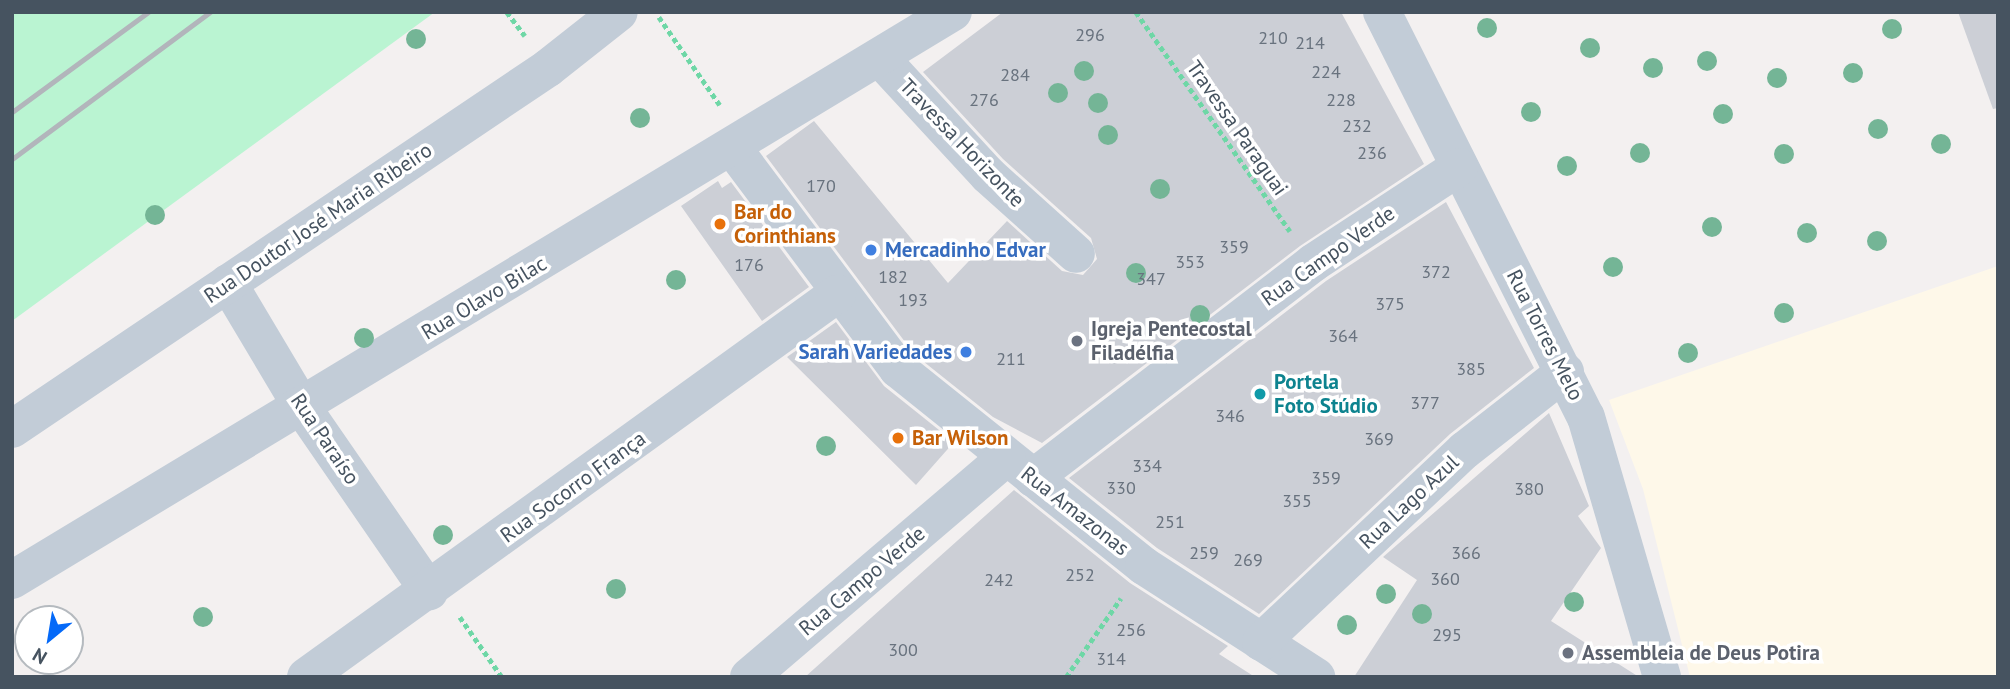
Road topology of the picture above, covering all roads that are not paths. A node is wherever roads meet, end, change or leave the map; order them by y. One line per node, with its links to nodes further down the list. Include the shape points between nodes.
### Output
1 (619, 12): 8 (street, Rua Doutor José Maria Ribeiro, via 548,68)
2 (953, 12): 4 (street, Rua Olavo Bilac)
3 (1382, 12): 6 (street, Rua Torres Melo)
4 (881, 59): 5 (street, Rua Olavo Bilac); 7 (street, Travessa Horizonte, via 988,175)
5 (739, 144): 9 (street, Rua Amazonas); 11 (street, Rua Olavo Bilac)
6 (1459, 167): 10 (street, Rua Torres Melo); 13 (street, Rua Campo Verde)
7 (1076, 254)
8 (228, 283): 11 (street, Rua Paraíso); 12 (street, Rua Doutor José Maria Ribeiro)
9 (837, 293): 13 (street, Rua Amazonas, via 898,369); 15 (street, Rua Socorro França)
10 (1565, 372): 16 (street, Rua Lago Azul, via 1465,450); 20 (street, Rua Torres Melo, via 1586,417)
11 (302, 407): 14 (street, Rua Olavo Bilac); 15 (street, Rua Paraíso)
12 (12, 429)
13 (1020, 468): 16 (street, Rua Amazonas, via 1144,566); 19 (street, Rua Campo Verde)
14 (12, 580)
15 (434, 589): 18 (street, Rua Socorro França)
16 (1261, 642): 17 (street, Rua Amazonas)
17 (1311, 675)
18 (306, 677)
19 (749, 677)
20 (1662, 677)

